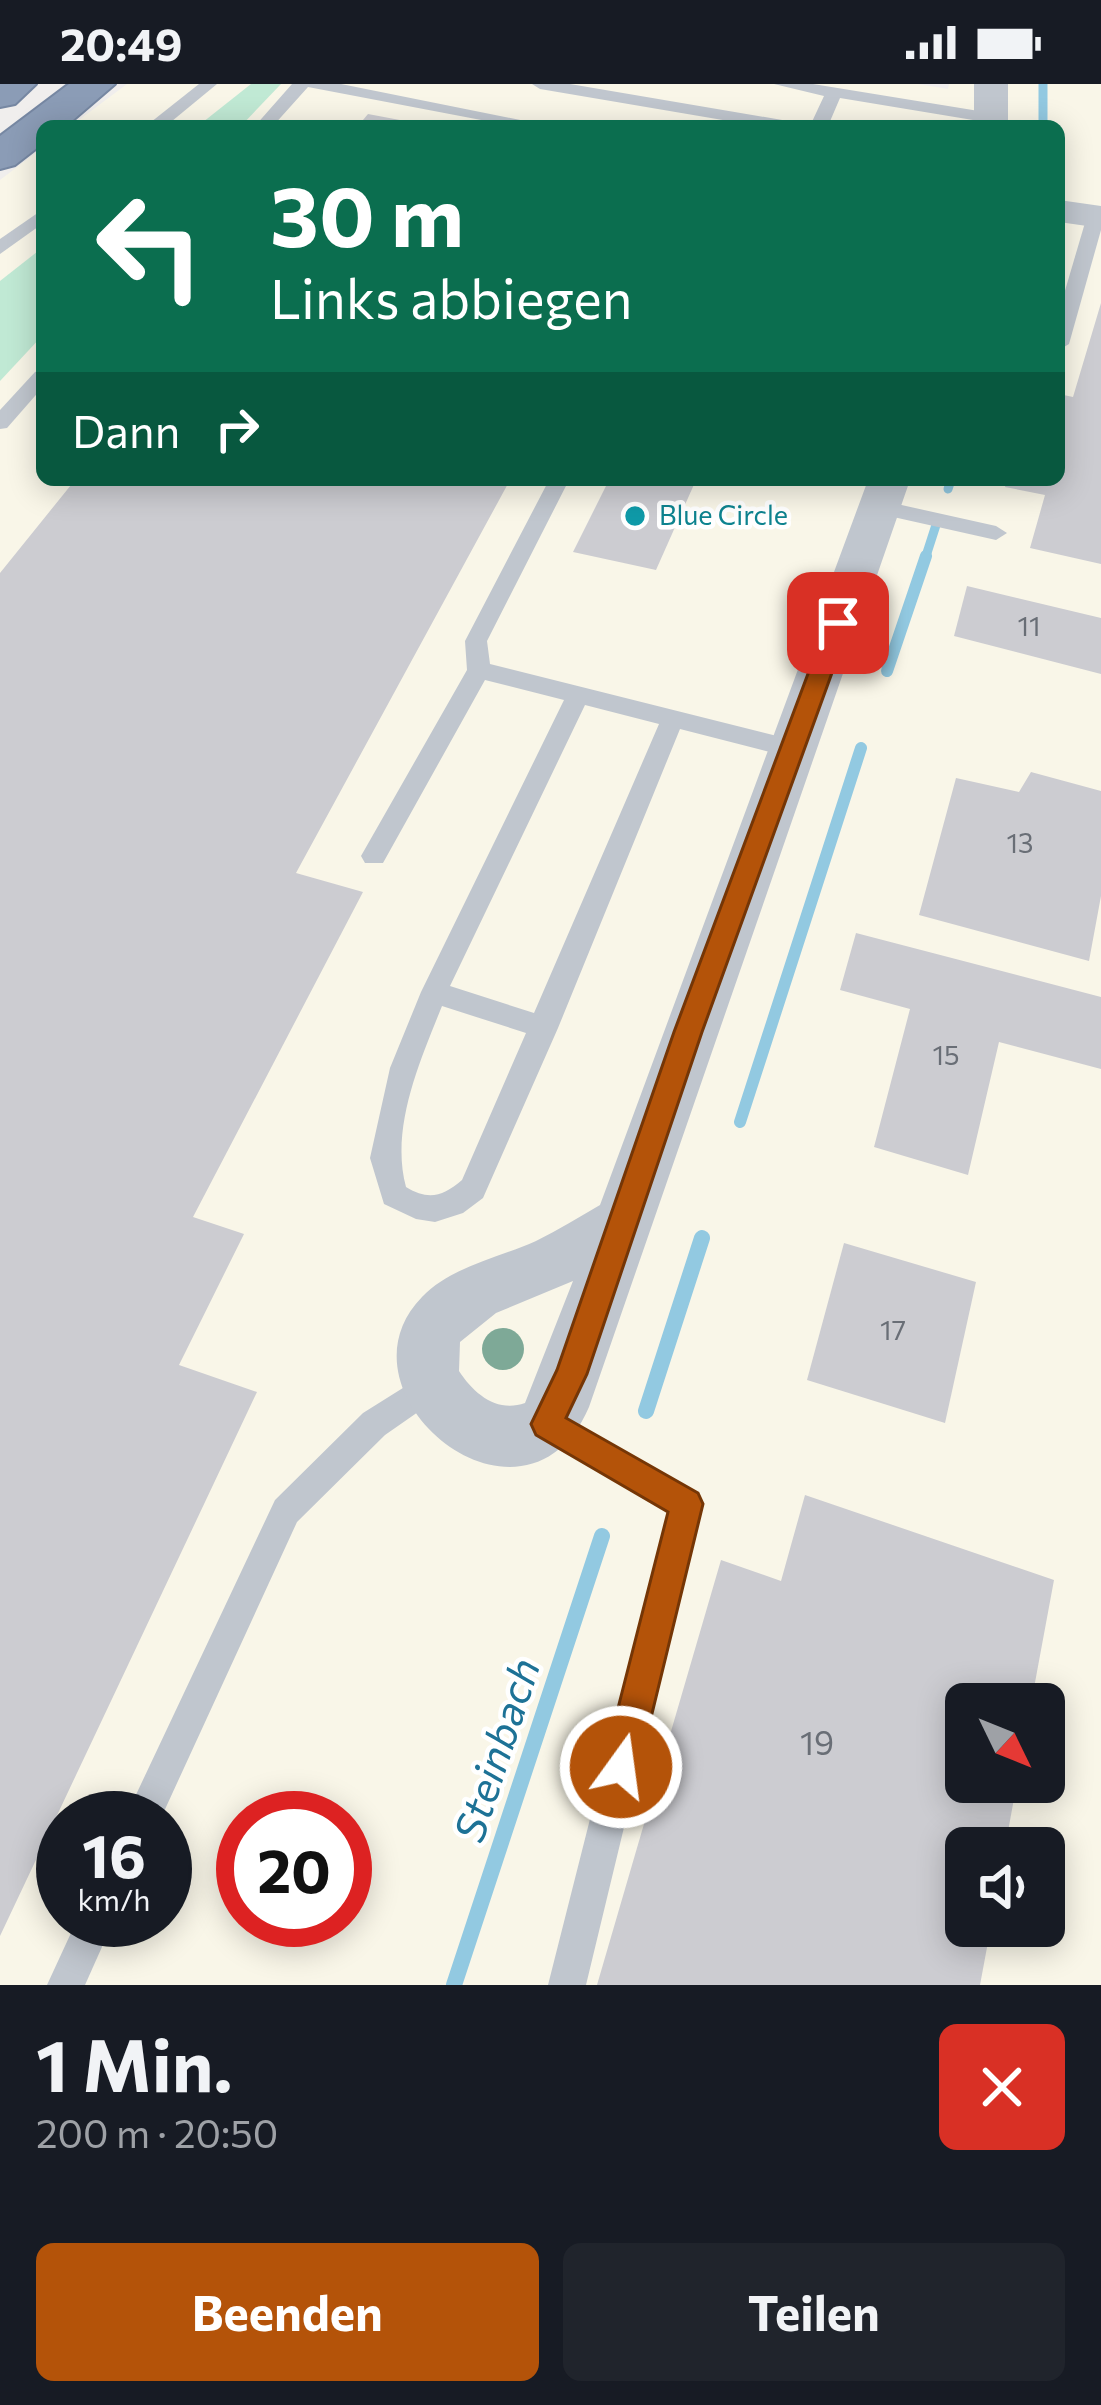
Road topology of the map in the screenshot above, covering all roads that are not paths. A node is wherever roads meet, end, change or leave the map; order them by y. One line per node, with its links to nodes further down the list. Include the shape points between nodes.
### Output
1 (16, 84): 10 (highway)
2 (41, 84): 13 (highway)
3 (95, 84): 14 (highway)
4 (209, 84): 15 (lane)
5 (302, 84): 16 (lane)
6 (314, 84): 17 (lane)
7 (540, 84): 18 (lane)
8 (782, 84): 9 (lane)
9 (834, 93): 11 (lane); 19 (lane)
10 (0, 95)
11 (899, 104): 12 (lane); 20 (lane)
12 (991, 109)
13 (0, 119)
14 (48, 120)
15 (163, 120)
16 (269, 120)
17 (509, 120)
18 (753, 120)
19 (822, 120)
20 (892, 120)
21 (36, 129): 22 (highway)
22 (0, 156)
23 (1065, 215): 25 (street)
24 (36, 220): 26 (lane)
25 (1096, 235): 27 (lane)
26 (0, 248)
27 (1065, 326)
28 (36, 383): 29 (lane)
29 (0, 423)
30 (556, 486): 33 (lane, via 476,641)
31 (884, 494): 32 (lane); 36 (street)
32 (996, 533)
33 (479, 670): 34 (lane); 37 (lane)
34 (578, 696): 35 (lane); 38 (lane)
35 (672, 720): 36 (lane); 39 (lane)
36 (793, 749): 40 (street)
37 (374, 856)
38 (434, 992): 39 (lane); 39 (lane, via 404,1068 384,1158 394,1195 418,1210 449,1210 473,1189)
39 (545, 1028)
40 (620, 1224): 41 (street, via 453,1309 426,1348); 42 (street)
41 (430, 1386): 42 (street, via 450,1411 483,1431 521,1437); 43 (lane, via 359,1437 286,1511)
42 (547, 1424): 46 (lane, via 686,1504)
43 (156, 1791)
44 (84, 1947): 45 (lane)
45 (66, 1985)
46 (566, 1985)

